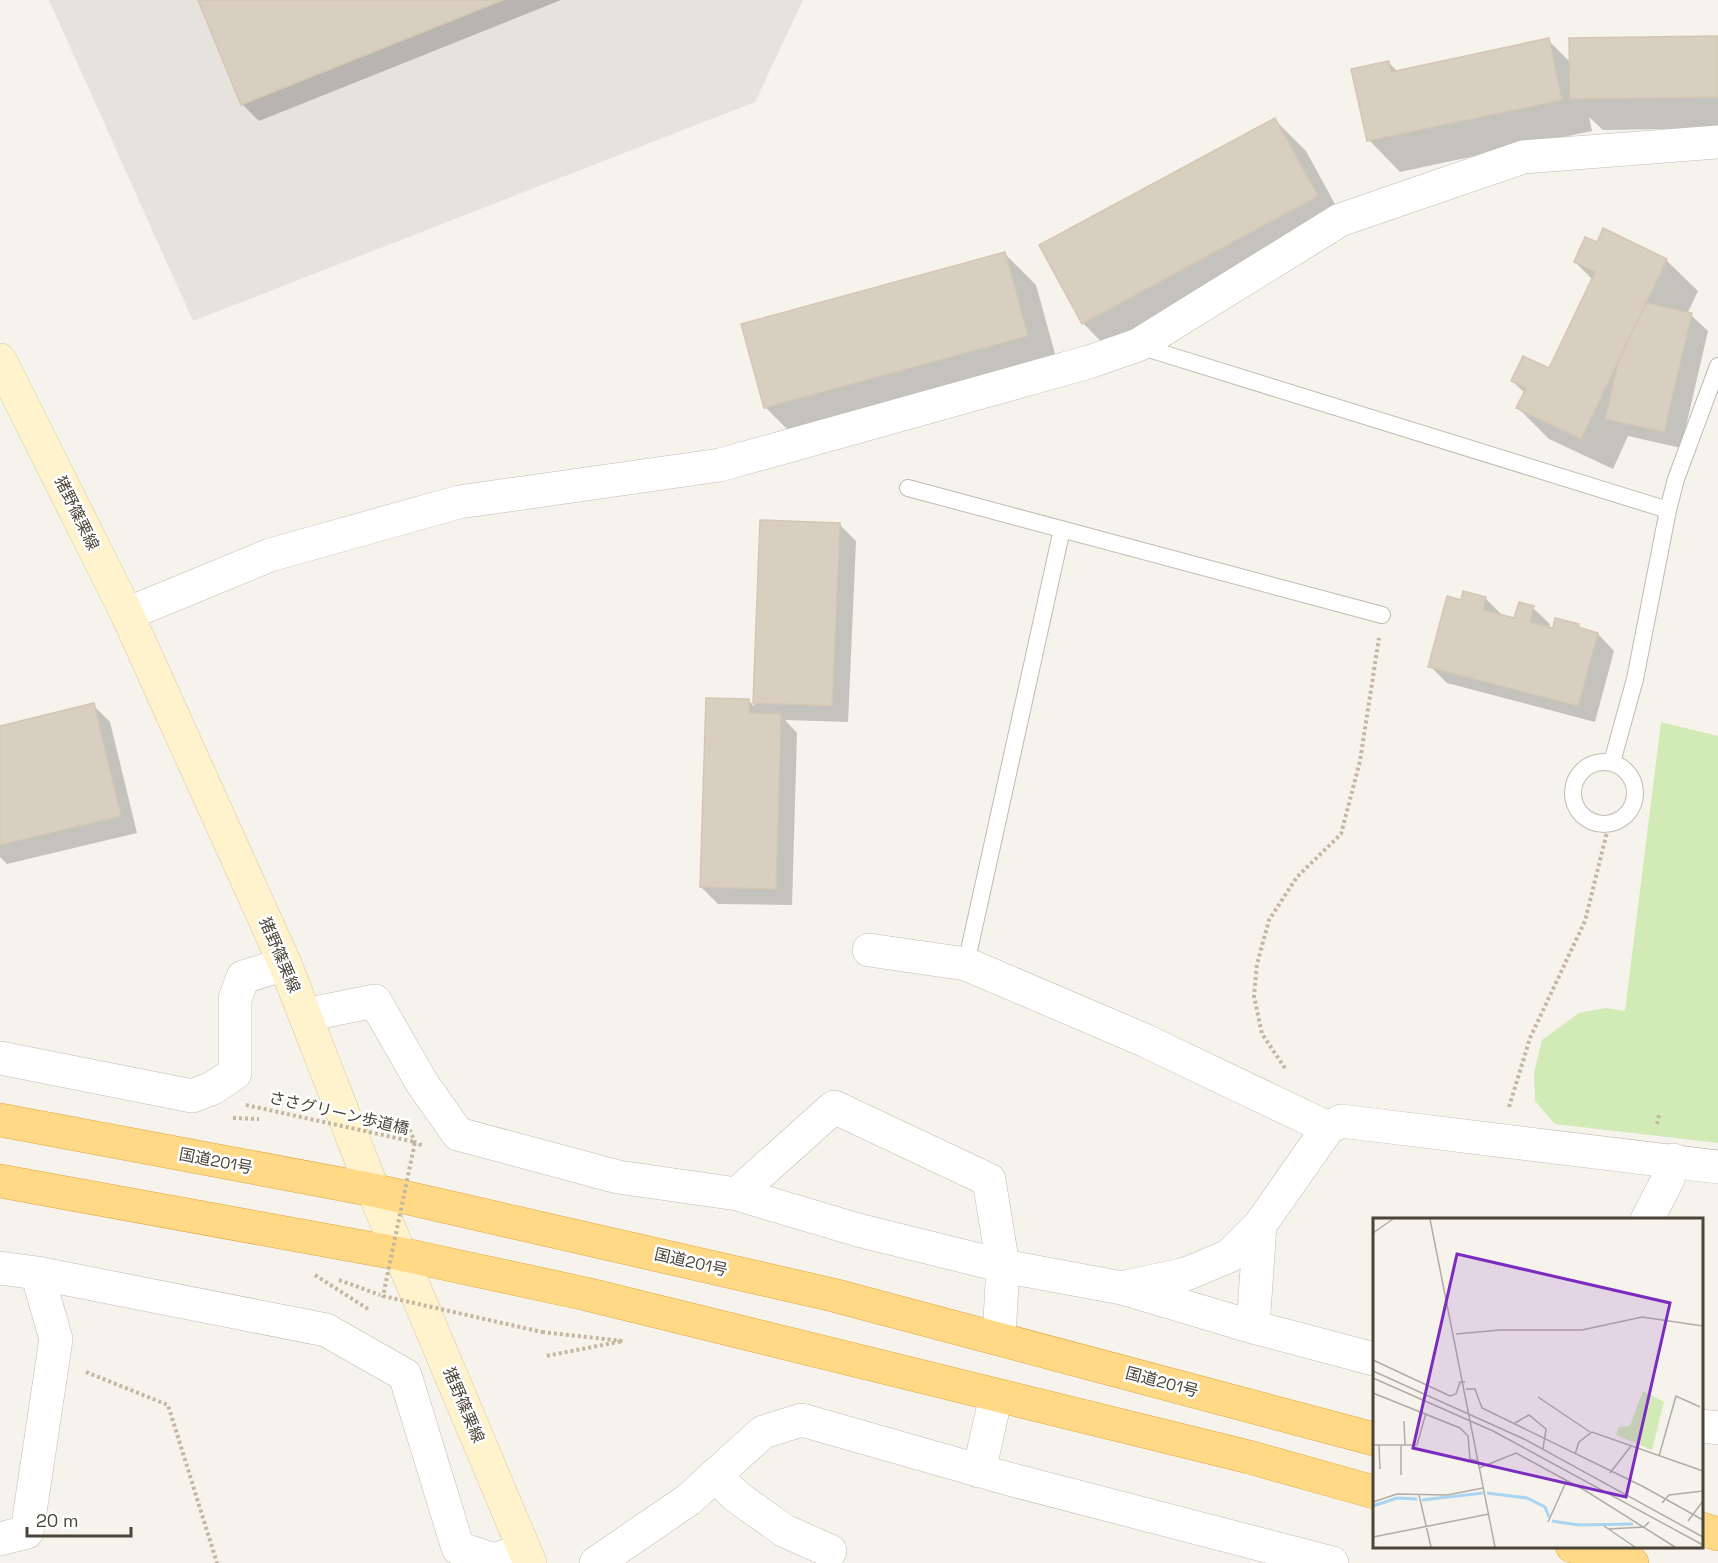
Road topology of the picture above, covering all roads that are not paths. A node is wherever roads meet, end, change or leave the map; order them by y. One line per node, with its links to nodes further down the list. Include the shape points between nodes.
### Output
1 (1718, 142): 2 (street, via 1523,157 1340,220)
2 (1138, 345): 6 (lane); 8 (street, via 720,465 459,502 270,555)
3 (0, 360): 8 (main road, 猪野篠栗線)
4 (1718, 366): 6 (lane)
5 (908, 488): 7 (lane)
6 (1668, 510): 10 (lane, via 1635,679)
7 (1062, 529): 9 (lane); 13 (lane)
8 (127, 614): 12 (main road, 猪野篠栗線)
9 (1382, 615)
10 (1612, 762): 10 (lane, via 1589,764 1573,784 1576,809 1596,824 1621,820 1634,800 1631,776)
11 (869, 950): 13 (street)
12 (285, 964): 14 (main road, 猪野篠栗線); 15 (street, via 243,977 235,999 235,1073 192,1096)
13 (966, 964): 17 (street, via 1144,1040)
14 (305, 1015): 21 (main road, 猪野篠栗線); 22 (street, via 375,1001 422,1083 458,1134 618,1177)
15 (0, 1058)
16 (0, 1120): 21 (highway, 国道201号)
17 (1328, 1128): 18 (street, via 1341,1121); 24 (street)
18 (1673, 1160): 19 (street); 23 (street)
19 (1718, 1167)
20 (0, 1181): 25 (highway)
21 (373, 1190): 25 (main road, 猪野篠栗線); 31 (highway, 国道201号, via 833,1295)
22 (737, 1194): 26 (street, via 858,1230); 26 (street, via 834,1107 989,1180)
23 (1648, 1218)
24 (1260, 1225): 29 (street, via 1228,1256 1186,1275); 30 (street)
25 (401, 1254): 33 (highway, via 586,1294); 46 (main road, 猪野篠栗線)
26 (1003, 1266): 29 (street); 31 (street)
27 (0, 1268): 28 (street)
28 (37, 1273): 42 (street, via 56,1339 27,1532); 46 (street, via 326,1330 405,1375 458,1548 494,1560)
29 (1122, 1288): 30 (street)
30 (1253, 1327): 32 (street)
31 (999, 1338): 36 (highway, 国道201号)
32 (1373, 1359)
33 (996, 1396): 37 (street); 39 (highway, via 1249,1457)
34 (1703, 1426): 35 (street)
35 (1718, 1428)
36 (1373, 1439)
37 (979, 1471): 38 (street, via 802,1420 763,1432); 44 (street)
38 (715, 1475): 45 (street, via 785,1531); 47 (street, via 688,1500)
39 (1373, 1492)
40 (1703, 1530): 41 (highway)
41 (1718, 1534)
42 (0, 1539)
43 (1579, 1548): 49 (highway)
44 (1234, 1550): 48 (street)
45 (830, 1551)
46 (527, 1557)
47 (596, 1563)
48 (1332, 1563)
49 (1632, 1563)

